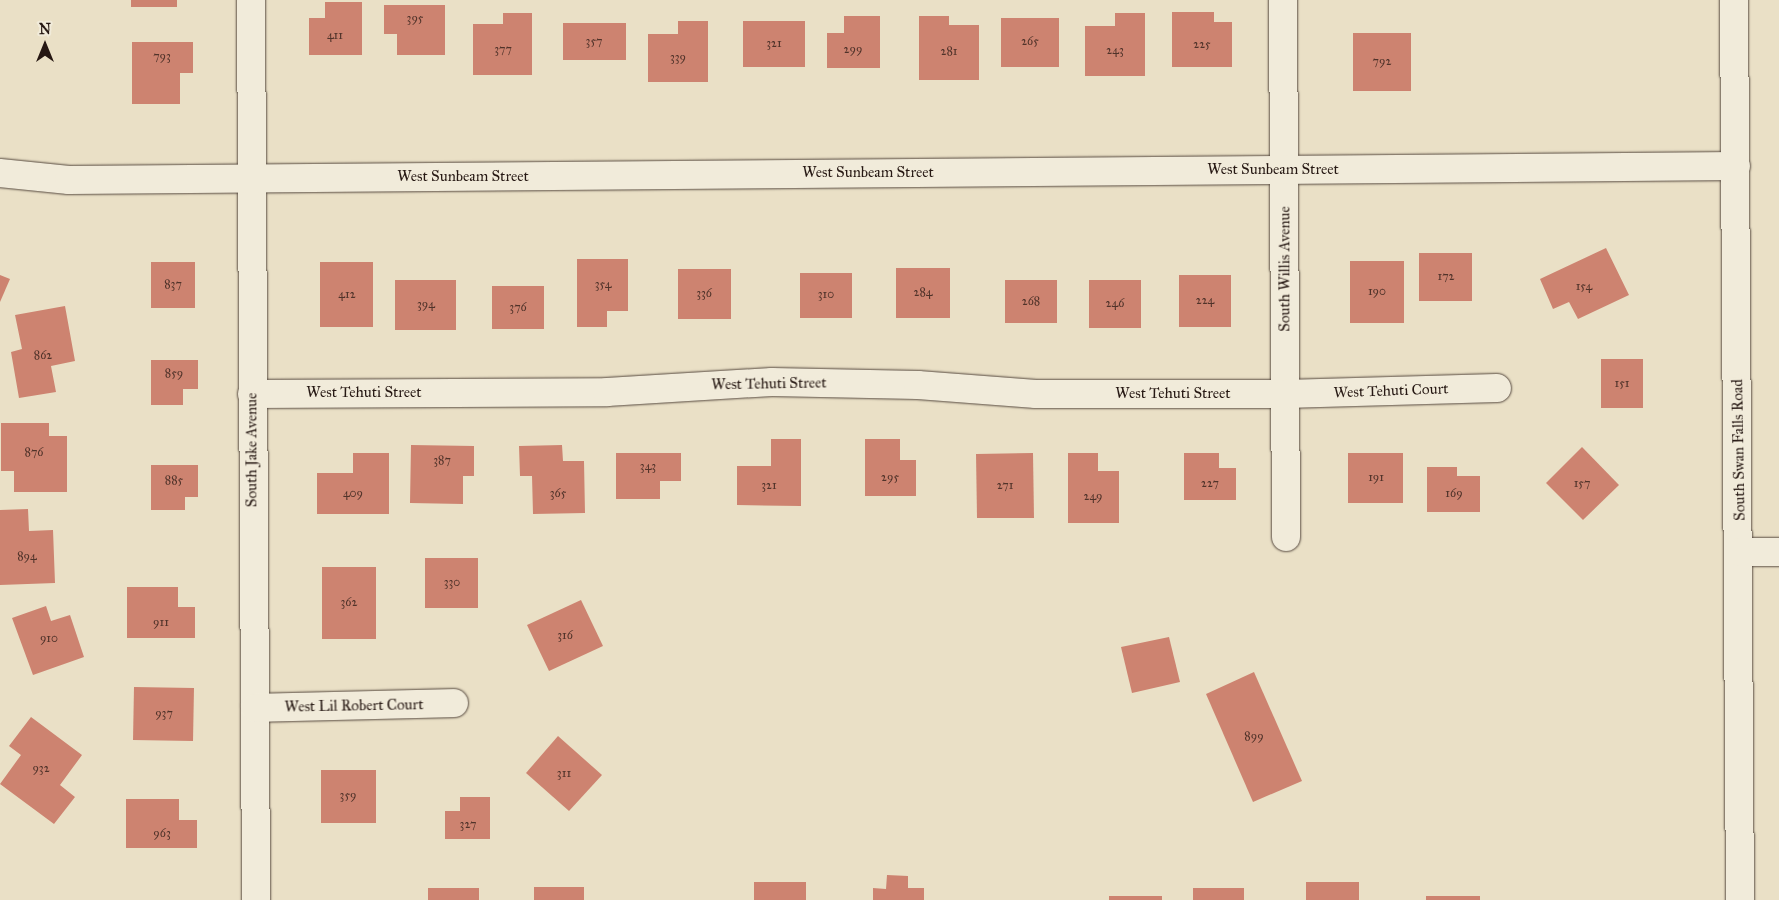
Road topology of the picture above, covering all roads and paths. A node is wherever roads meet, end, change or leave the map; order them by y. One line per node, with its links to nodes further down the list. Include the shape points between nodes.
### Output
1 (250, 0): 7 (street, South Jake Avenue)
2 (1283, 0): 5 (street, South Willis Avenue)
3 (1734, 0): 4 (street, South Swan Falls Road)
4 (1736, 166): 5 (street, West Sunbeam Street); 12 (street, South Swan Falls Road)
5 (1284, 170): 7 (street, West Sunbeam Street); 10 (street, South Willis Avenue)
6 (0, 173): 7 (street, West Sunbeam Street, via 69,180)
7 (253, 178): 9 (street, South Jake Avenue)
8 (1497, 388): 10 (street, West Tehuti Court)
9 (252, 394): 10 (street, West Tehuti Street, via 607,392 772,382 918,385 1036,394); 15 (street, South Jake Avenue)
10 (1285, 394): 11 (street, South Willis Avenue)
11 (1286, 537)
12 (1740, 552): 13 (street); 17 (street, South Swan Falls Road)
13 (1779, 552)
14 (454, 704): 15 (street, West Lil Robert Court)
15 (255, 708): 16 (street, South Jake Avenue)
16 (256, 900)
17 (1740, 900)

